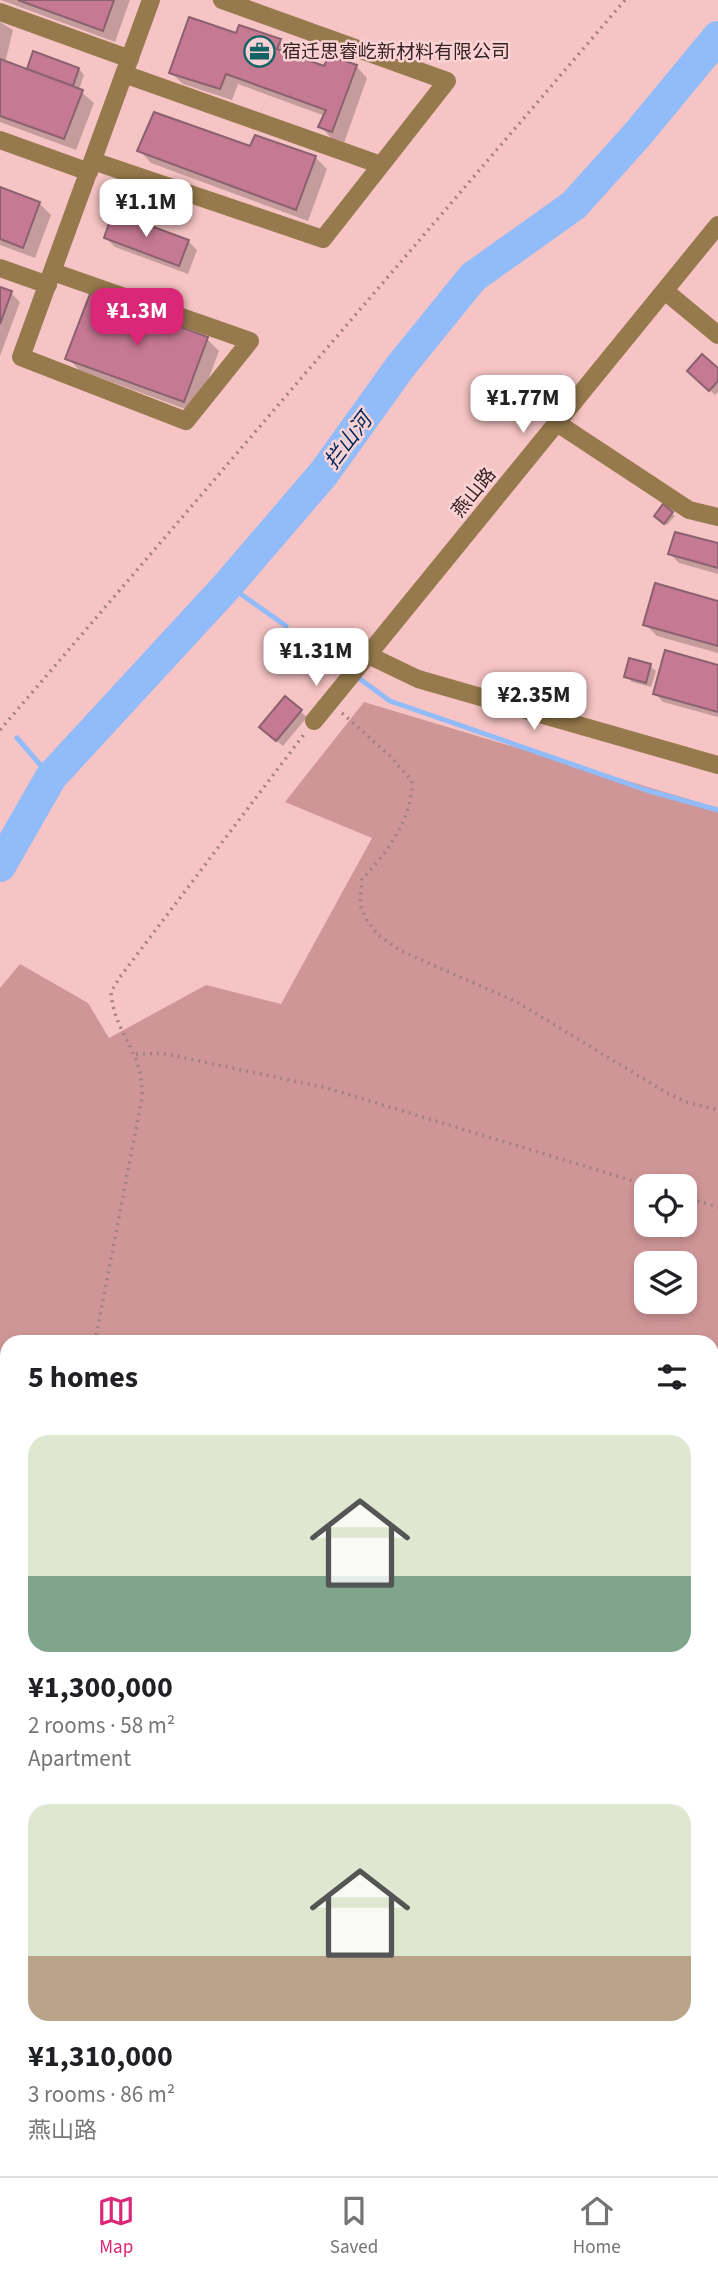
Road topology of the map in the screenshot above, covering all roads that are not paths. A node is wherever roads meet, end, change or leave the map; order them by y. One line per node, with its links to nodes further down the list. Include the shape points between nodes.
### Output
1 (151, 0): 4 (street)
2 (222, 0): 6 (street, via 447,81)
3 (0, 12): 4 (street)
4 (127, 66): 6 (street); 7 (street)
5 (0, 140): 7 (street)
6 (381, 165): 7 (street, via 323,239)
7 (91, 167): 10 (street)
8 (718, 225): 11 (street, 燕山路)
9 (0, 268): 10 (street)
10 (50, 279): 10 (street, via 21,357 186,421 250,341)
11 (665, 291): 12 (street); 13 (street, 燕山路)
12 (718, 335)
13 (557, 424): 14 (street, via 689,510); 15 (street, 燕山路)
14 (718, 517)
15 (358, 668): 16 (street, 燕山路); 17 (street, via 418,680)
16 (314, 721)
17 (718, 765)

